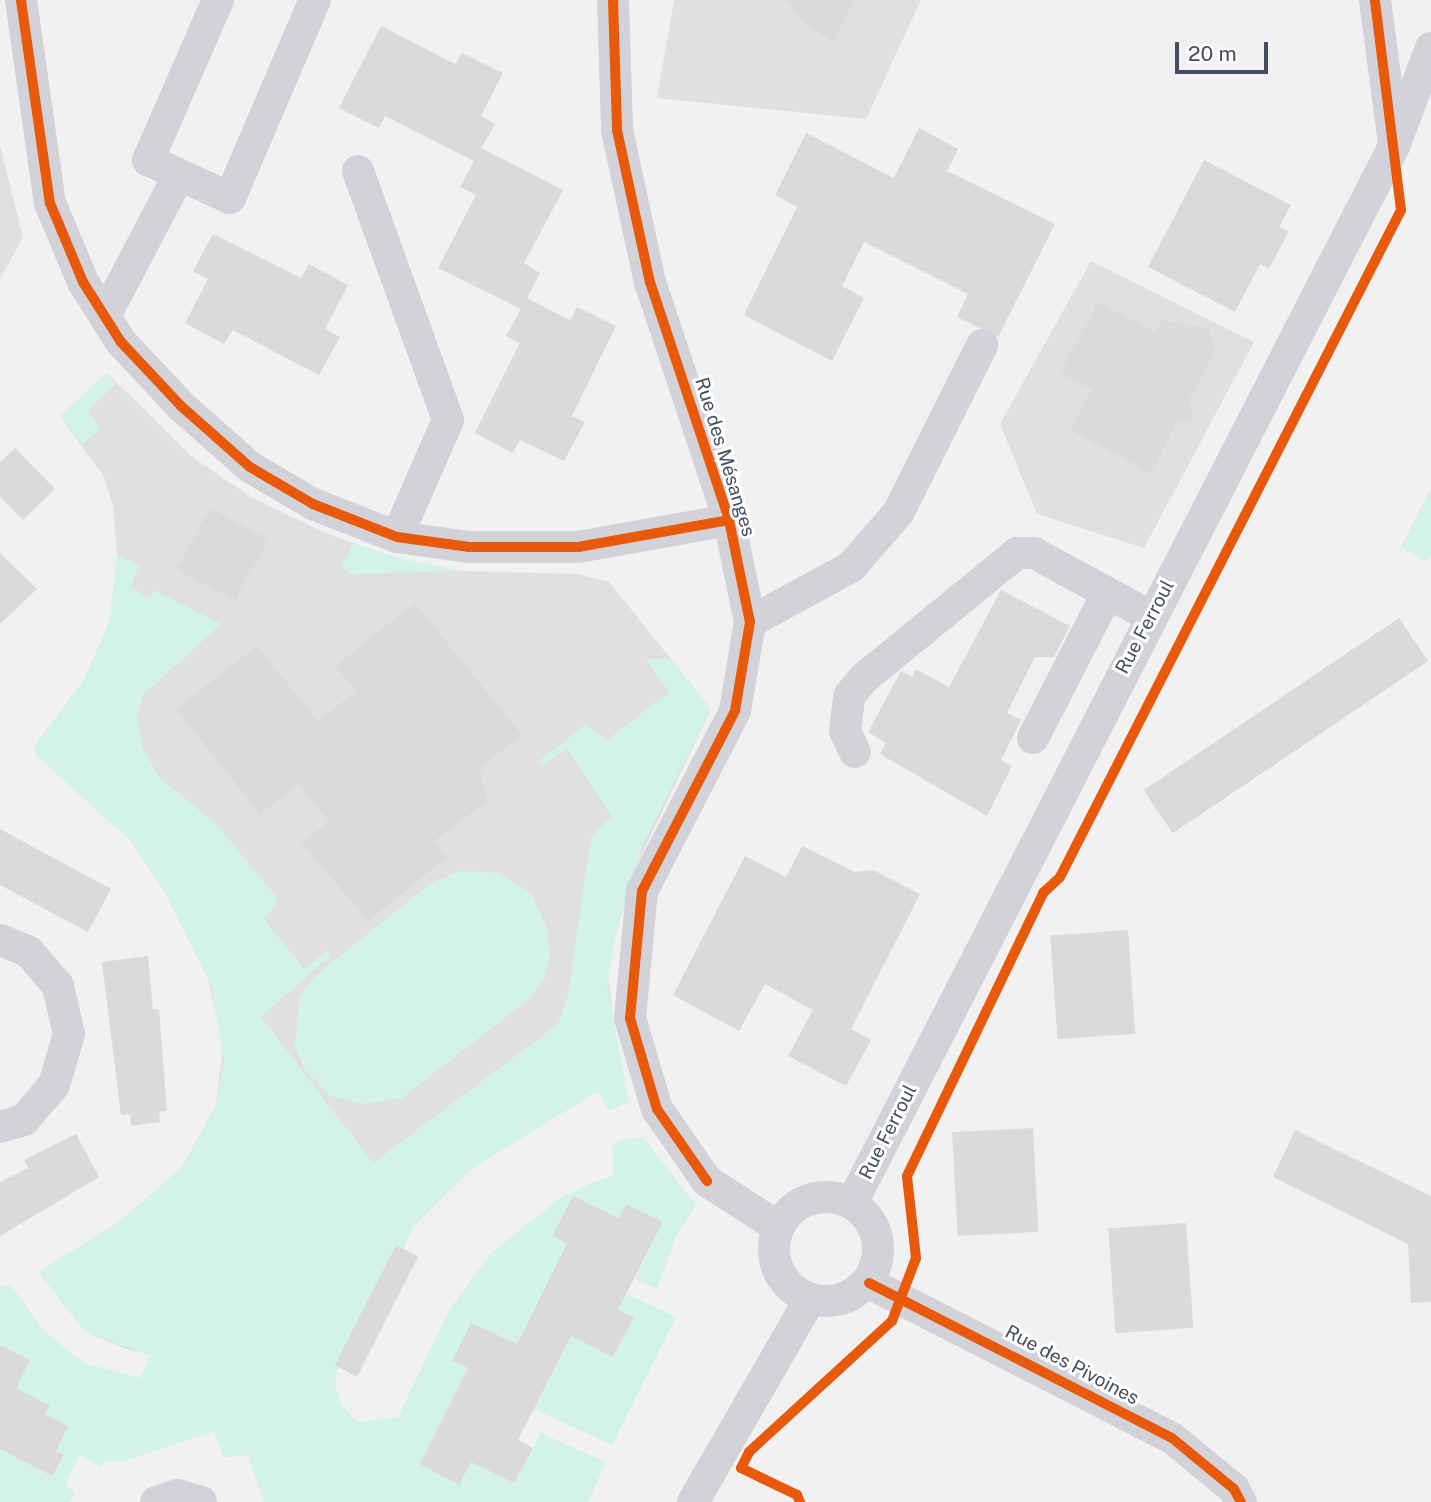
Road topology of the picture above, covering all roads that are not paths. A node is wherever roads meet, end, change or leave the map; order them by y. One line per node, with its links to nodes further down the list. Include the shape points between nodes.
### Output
1 (21, 0): 10 (street, via 50,203 83,282)
2 (218, 0): 9 (street, via 148,160)
3 (315, 0): 9 (street, via 230,198)
4 (613, 0): 12 (street, Rue des Mésanges, via 617,130 650,282)
5 (1375, 0): 7 (street)
6 (1431, 48): 7 (street, Rue Ferroul)
7 (1394, 146): 15 (street, Rue Ferroul)
8 (358, 170): 13 (street, via 448,420)
9 (179, 175): 10 (street)
10 (104, 316): 13 (street, via 181,407 250,467 313,504)
11 (982, 345): 16 (street, via 898,513 851,567)
12 (729, 520): 13 (street, via 578,547 469,547); 16 (street, Rue des Mésanges)
13 (397, 537)
14 (1107, 594): 15 (street); 17 (street); 18 (street, via 1034,553 1017,553 856,687 845,713 845,731)
15 (1150, 616): 21 (street, Rue Ferroul)
16 (750, 622): 22 (street, Rue des Mésanges, via 735,711 642,891 630,1018 657,1109 707,1181)
17 (1033, 738)
18 (855, 752)
19 (0, 940): 20 (street, via 29,952 58,986 69,1034 54,1085 24,1120)
20 (0, 1127)
21 (852, 1203): 22 (street, via 818,1197 800,1203); 23 (street, via 876,1232 878,1250)
22 (778, 1227): 24 (street, via 776,1266 785,1282)
23 (869, 1283): 24 (street, via 834,1301); 28 (street, Rue des Pivoines, via 1172,1438 1234,1489)
24 (810, 1299): 27 (street)
25 (156, 1502): 26 (street, via 177,1495)
26 (201, 1502)
27 (693, 1502)
28 (1241, 1502)

